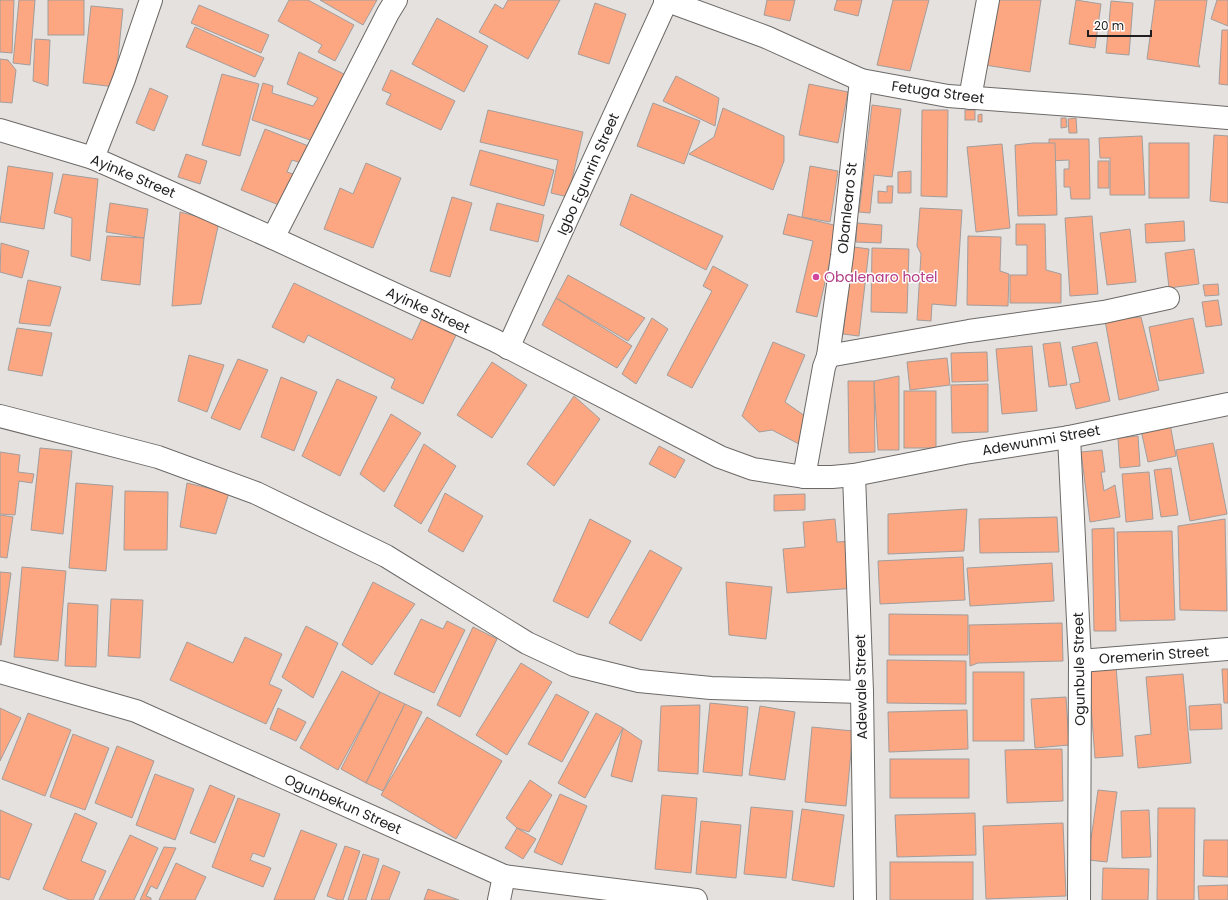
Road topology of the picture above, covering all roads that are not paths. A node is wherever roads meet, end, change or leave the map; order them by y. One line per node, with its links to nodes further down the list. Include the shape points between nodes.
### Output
1 (151, 0): 9 (street)
2 (396, 0): 10 (street)
3 (666, 0): 5 (street, Fetuga Street, via 766,37); 12 (street, Igbo Egunrin Street)
4 (988, 0): 6 (street)
5 (861, 80): 6 (street, Fetuga Street); 13 (street, Obanlearo St, via 842,256)
6 (970, 98): 7 (street, Fetuga Street)
7 (1228, 118)
8 (0, 130): 9 (street, Ayinke Street)
9 (93, 158): 10 (street, Ayinke Street)
10 (273, 238): 12 (street, Ayinke Street)
11 (1168, 298): 13 (street, via 1104,312 969,331)
12 (508, 348): 18 (street, Ayinke Street, via 720,457 753,469)
13 (828, 356): 18 (street, Obanlearo St)
14 (1228, 404): 16 (street, Adewunmi Street)
15 (0, 416): 22 (street, via 158,457 256,492 386,556 527,642 574,665 639,681 711,688)
16 (1069, 438): 17 (street, Adewunmi Street, via 965,453); 20 (street, Ogunbule Street)
17 (854, 475): 18 (street, Ayinke Street); 22 (street, Adewale Street)
18 (804, 477)
19 (1228, 649): 20 (street, Oremerin Street)
20 (1080, 661): 27 (street, Ogunbule Street)
21 (0, 672): 23 (street, Ogunbekun Street, via 136,711)
22 (862, 692): 26 (street, Adewale Street)
23 (504, 876): 24 (street); 25 (street, Ogunbekun Street)
24 (499, 900)
25 (696, 900)
26 (865, 900)
27 (1079, 900)

